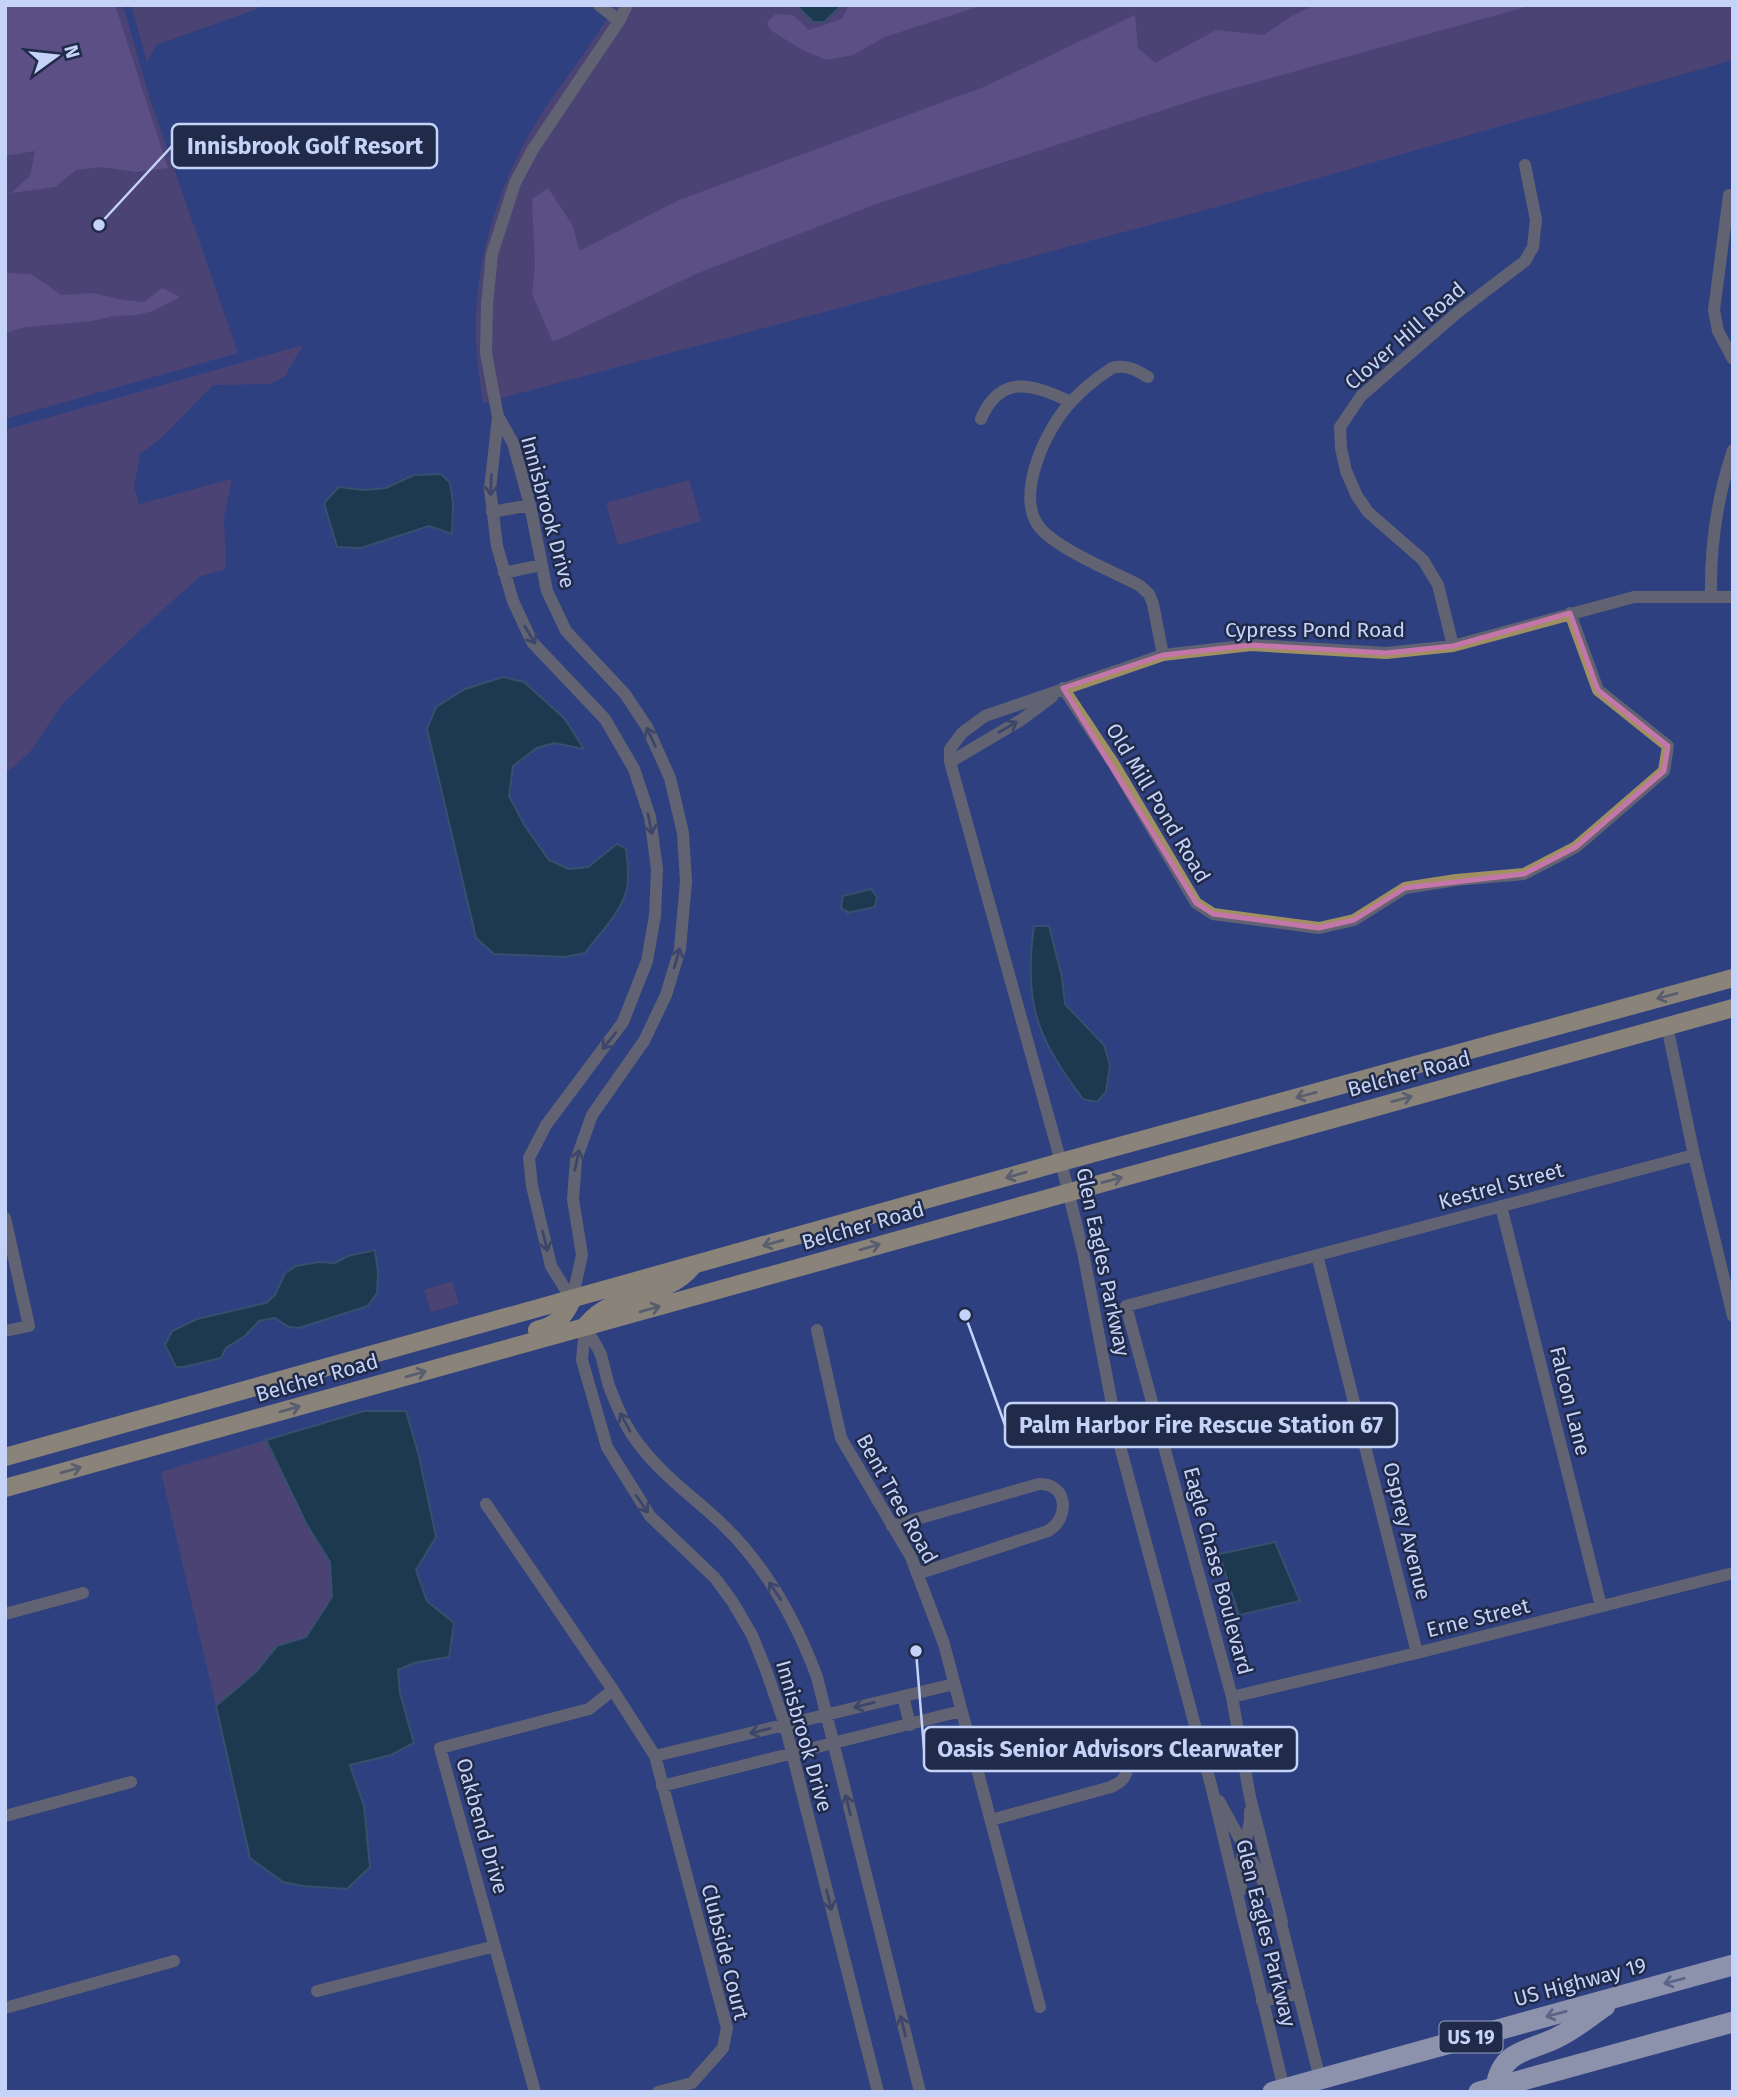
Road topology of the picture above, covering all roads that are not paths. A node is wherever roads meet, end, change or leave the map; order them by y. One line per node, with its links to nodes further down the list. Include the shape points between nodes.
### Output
1 (598, 5): 3 (street)
2 (627, 5): 3 (street, Innisbrook Drive)
3 (619, 21): 9 (street, Innisbrook Drive, via 533,149 515,183 492,254 486,353)
4 (1525, 165): 19 (street, Clover Hill Road, via 1536,220 1533,247 1525,261 1361,396 1340,426 1346,471 1357,496 1368,512 1423,560 1438,585)
5 (1733, 196): 6 (street, via 1729,195 1714,310 1718,331)
6 (1733, 359)
7 (1148, 377): 8 (street, via 1132,368 1112,368)
8 (1071, 402): 10 (street, via 1034,387 1012,387 991,400); 20 (street, via 1044,444 1031,483 1031,508 1041,528 1056,542 1149,594)
9 (498, 417): 12 (street, Innisbrook Drive, via 513,443); 13 (street, Innisbrook Drive, one-way to 13)
10 (981, 419)
11 (1733, 450): 16 (street, via 1714,524)
12 (530, 505): 13 (street); 14 (street, Innisbrook Drive)
13 (492, 512): 15 (street, Innisbrook Drive)
14 (541, 565): 15 (street); 33 (street, Innisbrook Drive, one-way to 14, via 582,1255 573,1199 576,1160 592,1115 644,1041 666,995 680,949 686,881 683,833 670,778 647,727 625,694 566,632 547,592)
15 (504, 573): 33 (street, Innisbrook Drive, one-way to 33, via 532,642 606,719 634,769 650,817 657,869 647,961 623,1022 546,1125 529,1158 551,1266)
16 (1711, 596): 17 (street, Cypress Pond Road); 18 (street, Cypress Pond Road, via 1634,597)
17 (1733, 597)
18 (1570, 613): 19 (street, Cypress Pond Road); 21 (street, Old Mill Pond Road, via 1598,690 1668,746 1664,771 1576,847 1524,874 1405,888 1354,920 1319,929 1213,914 1196,903)
19 (1453, 646): 20 (street, Cypress Pond Road, via 1386,653 1251,645)
20 (1163, 655): 21 (street, Cypress Pond Road)
21 (1063, 688): 22 (street, Cypress Pond Road, one-way to 21, via 1021,720); 22 (street, Cypress Pond Road, via 985,716 962,733)
22 (950, 755): 27 (street, Glen Eagles Parkway)
23 (1733, 978): 27 (main road, Belcher Road, one-way to 27)
24 (1733, 1008): 25 (main road, Belcher Road)
25 (1667, 1026): 26 (street); 28 (main road, Belcher Road, one-way to 25)
26 (1694, 1155): 29 (street, Kestrel Street); 34 (street)
27 (1062, 1162): 28 (street, Glen Eagles Parkway); 32 (main road, Belcher Road, one-way to 32)
28 (1069, 1192): 35 (main road, Belcher Road, one-way to 28); 62 (street, Glen Eagles Parkway, via 1119,1446)
29 (1501, 1206): 31 (street, Kestrel Street); 46 (street, Falcon Lane)
30 (5, 1218): 37 (street, via 29,1326)
31 (1317, 1255): 48 (street, Osprey Avenue); 52 (street, Eagle Chase Boulevard, via 1126,1306)
32 (693, 1265): 33 (main road, Belcher Road); 35 (main road, via 668,1287 618,1302 595,1315)
33 (572, 1300): 38 (main road, via 552,1326 490,1343); 39 (main road, Belcher Road)
34 (1733, 1316)
35 (585, 1327): 38 (main road, Belcher Road); 54 (street, Innisbrook Drive, one-way to 35, via 803,1641 780,1598 725,1527 640,1447 622,1418 600,1354); 55 (street, Innisbrook Drive, one-way to 55, via 582,1360 607,1447 650,1516 715,1578 732,1601 761,1658)
36 (817, 1330): 42 (street, Bent Tree Road, via 841,1438)
37 (5, 1331)
38 (463, 1360): 40 (main road, Belcher Road, one-way to 38)
39 (5, 1457)
40 (5, 1488)
41 (486, 1504): 50 (street, Clubside Court)
42 (892, 1526): 44 (street, Bent Tree Road); 44 (street, via 1040,1484 1056,1489 1064,1510 1061,1521 1048,1531)
43 (1733, 1573): 46 (street, Erne Street)
44 (917, 1574): 49 (street, Bent Tree Road)
45 (83, 1592): 47 (street)
46 (1601, 1606): 48 (street, Erne Street)
47 (5, 1614)
48 (1418, 1653): 52 (street, Erne Street)
49 (954, 1684): 51 (street); 53 (street, Bent Tree Road)
50 (613, 1690): 59 (street, Clubside Court); 70 (street, Oakbend Drive, via 589,1709 440,1748)
51 (903, 1696): 54 (street, one-way to 54); 56 (street)
52 (1232, 1697): 64 (street, Eagle Chase Boulevard)
53 (961, 1711): 56 (street); 60 (street, Bent Tree Road)
54 (826, 1715): 55 (street); 57 (street, Innisbrook Drive)
55 (785, 1725): 58 (street, Innisbrook Drive); 59 (street, one-way to 59)
56 (910, 1725): 57 (street)
57 (833, 1744): 58 (street); 86 (street, Innisbrook Drive, one-way to 57)
58 (792, 1754): 63 (street); 85 (street, Innisbrook Drive, one-way to 85)
59 (655, 1756): 63 (street, Clubside Court)
60 (978, 1768): 66 (street, Bent Tree Road); 66 (street, via 1100,1735 1111,1735 1128,1756 1127,1771 1111,1787)
61 (131, 1782): 65 (street)
62 (1210, 1785): 67 (street, Glen Eagles Parkway); 69 (street, Glen Eagles Parkway)
63 (662, 1786): 84 (street, Clubside Court, via 727,2028 723,2048 692,2083)
64 (1250, 1797): 67 (street, Eagle Chase Boulevard); 68 (street, Eagle Chase Boulevard)
65 (5, 1816)
66 (991, 1820): 77 (street, Bent Tree Road)
67 (1244, 1846): 68 (street, Glen Eagles Parkway); 69 (street, Eagle Chase Boulevard, via 1240,1868)
68 (1282, 1922): 74 (street, Glen Eagles Parkway)
69 (1244, 1927): 76 (street, Glen Eagles Parkway)
70 (495, 1946): 73 (street); 83 (street, Oakbend Drive)
71 (174, 1961): 78 (street)
72 (1733, 1965): 75 (highway, US Highway 19 / US 19, one-way to 75)
73 (317, 1991)
74 (1299, 1993): 76 (street); 80 (street, Glen Eagles Parkway)
75 (1622, 1996): 80 (highway, US Highway 19 / US 19, one-way to 80); 81 (highway, via 1559,2037 1520,2051)
76 (1262, 2001): 82 (street, Glen Eagles Parkway)
77 (1040, 2007)
78 (5, 2008)
79 (1733, 2022): 81 (highway)
80 (1316, 2085): 82 (highway, US 19)
81 (1488, 2089)
82 (1282, 2091)
83 (536, 2092)
84 (658, 2092)
85 (878, 2092)
86 (920, 2092)

